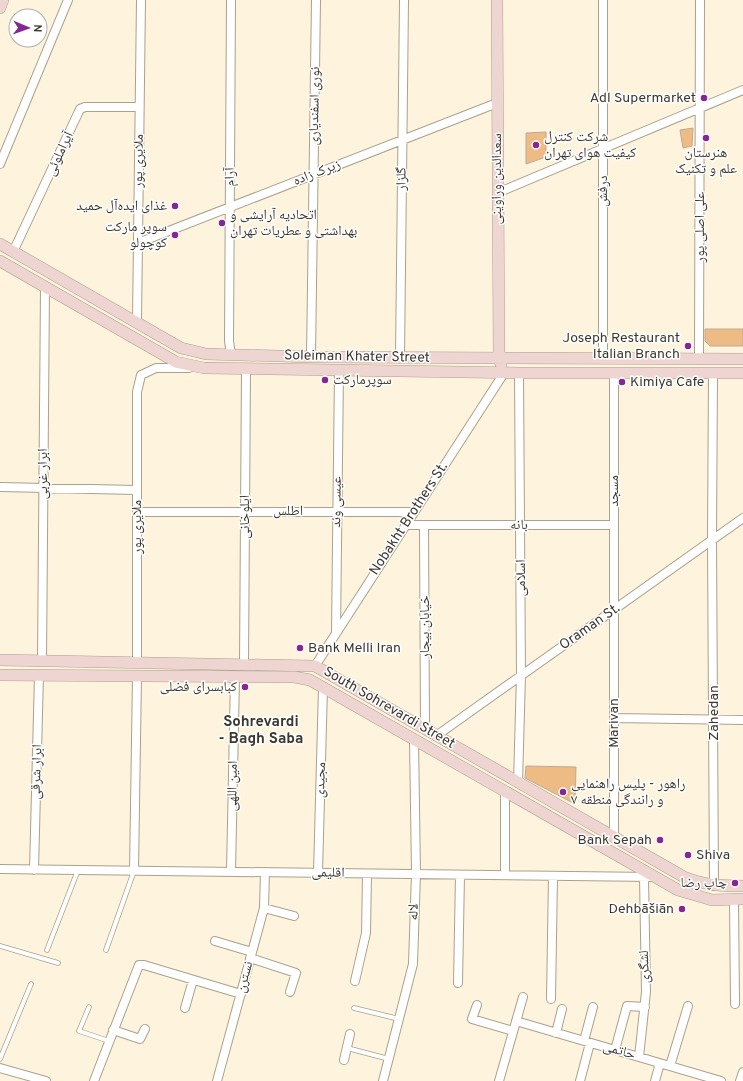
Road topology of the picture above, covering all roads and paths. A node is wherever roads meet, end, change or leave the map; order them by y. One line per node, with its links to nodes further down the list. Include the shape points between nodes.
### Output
1 (3, 0): 10 (main road)
2 (68, 0): 17 (street)
3 (141, 0): 13 (street, ملایری پور)
4 (231, 0): 20 (street, آرام)
5 (316, 0): 18 (street, نوری اسفندیاری)
6 (404, 0): 15 (street, گلزار)
7 (497, 0): 12 (main road, سعدالدین وراوینی)
8 (603, 0): 16 (street, درفش)
9 (700, 0): 14 (street, علی اصلی پور)
10 (0, 8)
11 (743, 90): 14 (street)
12 (497, 103): 15 (street, زیرک زاده); 19 (main road, سعدالدین وراوینی)
13 (139, 107): 21 (street, ملایری پور); 23 (street, آیراملوئی, via 80,109)
14 (700, 108): 16 (street); 32 (street, علی اصلی پور)
15 (403, 140): 18 (street, زیرک زاده); 29 (street, گلزار)
16 (603, 149): 19 (street); 31 (street, درفش)
17 (0, 164)
18 (314, 175): 20 (street, زیرک زاده); 28 (street, نوری اسفندیاری)
19 (498, 193): 30 (main road, سعدالدین وراوینی)
20 (230, 208): 21 (street, زیرک زاده); 27 (street, آرام)
21 (138, 243): 26 (street, ملایری پور)
22 (0, 244): 23 (main road, Soleiman Khater Street)
23 (13, 252): 26 (main road, Soleiman Khater Street)
24 (0, 261): 25 (main road, Soleiman Khater Street)
25 (45, 287): 34 (main road, Soleiman Khater Street, via 176,362); 43 (street, ابرار غربی)
26 (136, 321): 27 (main road, Soleiman Khater Street, via 181,348 206,354)
27 (230, 355): 28 (main road, Soleiman Khater Street)
28 (311, 357): 29 (main road, Soleiman Khater Street)
29 (400, 357): 30 (main road, Soleiman Khater Street)
30 (499, 358): 31 (main road, Soleiman Khater Street); 38 (main road, سعدالدین وراوینی)
31 (603, 358): 32 (main road, Soleiman Khater Street)
32 (699, 358): 33 (main road, Soleiman Khater Street)
33 (743, 359)
34 (204, 368): 35 (main road, Soleiman Khater Street); 44 (street, ملایری پور, via 156,368 141,375 137,392)
35 (246, 370): 36 (main road, Soleiman Khater Street); 45 (street, ایلوخانی)
36 (340, 371): 38 (main road, Soleiman Khater Street); 46 (street, عیسی وند)
37 (614, 372): 39 (main road, Soleiman Khater Street); 41 (main road, Soleiman Khater Street); 53 (street, مسجد)
38 (504, 373): 39 (main road, Soleiman Khater Street); 48 (street, Nobakht Brothers St.)
39 (519, 373): 52 (street, اسلامی)
40 (743, 373): 41 (main road, Soleiman Khater Street)
41 (713, 374): 54 (street, Zahedan)
42 (0, 487): 43 (street)
43 (43, 488): 44 (street); 58 (street, ابرار غربی)
44 (137, 490): 47 (street, ملایری پور)
45 (245, 511): 46 (street, اطلس); 47 (street, اطلس); 60 (street, ایلوخانی)
46 (337, 511): 48 (street, اطلس); 56 (street, عیسی وند)
47 (137, 512): 59 (street, ملایری پور)
48 (414, 512): 50 (street, Nobakht Brothers St.)
49 (743, 518): 54 (street, Oraman St.)
50 (405, 525): 51 (street, بانه); 56 (street, Nobakht Brothers St.)
51 (424, 525): 52 (street, بانه); 71 (street, خیابان بیجار)
52 (521, 525): 53 (street, بانه); 64 (street, اسلامی)
53 (614, 525): 55 (street, مسجد)
54 (712, 540): 55 (street, Oraman St.); 69 (street, Zahedan)
55 (614, 609): 64 (street, Oraman St.); 68 (street, Marivan)
56 (336, 634): 61 (street, Nobakht Brothers St.)
57 (0, 660): 58 (main road, South Sohrevardi Street)
58 (42, 661): 59 (main road, South Sohrevardi Street)
59 (137, 663): 60 (main road, South Sohrevardi Street); 65 (main road)
60 (244, 664): 61 (main road, South Sohrevardi Street)
61 (315, 666): 71 (main road, South Sohrevardi Street)
62 (0, 675): 63 (main road, South Sohrevardi Street)
63 (40, 675): 65 (main road, South Sohrevardi Street); 79 (street, ابرار شرقی)
64 (521, 675): 72 (street, Oraman St.); 74 (street, اسلامی)
65 (137, 676): 66 (main road, South Sohrevardi Street); 81 (street)
66 (235, 676): 67 (main road, South Sohrevardi Street, via 294,677 310,680); 82 (street, امین اللهی)
67 (324, 687): 73 (main road, South Sohrevardi Street); 84 (street, مجیدی)
68 (614, 718): 69 (street); 76 (street, Marivan)
69 (714, 719): 70 (street); 92 (street, Zahedan)
70 (743, 720)
71 (425, 729): 72 (main road, South Sohrevardi Street)
72 (436, 736): 74 (main road, South Sohrevardi Street)
73 (414, 739): 75 (main road, South Sohrevardi Street); 86 (street, لاله)
74 (518, 782): 76 (main road, South Sohrevardi Street)
75 (505, 791): 77 (main road, South Sohrevardi Street); 88 (street)
76 (614, 838): 77 (main road); 92 (main road, South Sohrevardi Street, via 684,877)
77 (608, 849): 91 (main road, South Sohrevardi Street)
78 (0, 869): 79 (street, اقلیمی)
79 (34, 870): 80 (street, اقلیمی)
80 (78, 870): 81 (street, اقلیمی); 99 (lane)
81 (134, 871): 82 (street, اقلیمی); 100 (lane)
82 (231, 872): 83 (street, اقلیمی)
83 (265, 872): 84 (street, اقلیمی); 95 (street, نسترن)
84 (318, 873): 85 (street, اقلیمی)
85 (367, 874): 86 (street, اقلیمی); 104 (street, via 366,933)
86 (416, 874): 87 (street, اقلیمی); 120 (street, لاله, via 413,964)
87 (460, 875): 88 (street, اقلیمی); 105 (street)
88 (506, 875): 89 (street, اقلیمی)
89 (553, 876): 90 (street, اقلیمی); 110 (street)
90 (644, 877): 91 (street, اقلیمی); 116 (street, لشگری)
91 (656, 877): 94 (main road, South Sohrevardi Street, via 678,890 698,897)
92 (714, 886): 93 (main road, South Sohrevardi Street)
93 (743, 886)
94 (739, 900): 112 (street)
95 (264, 908): 96 (street); 101 (street, نسترن)
96 (294, 916)
97 (215, 941): 101 (street)
98 (0, 946): 102 (lane)
99 (47, 950)
100 (106, 950)
101 (251, 955): 107 (street, via 296,973); 108 (street, نسترن)
102 (58, 963)
103 (193, 980): 108 (street); 117 (street); 123 (street, via 139,965)
104 (355, 981)
105 (458, 983)
106 (31, 984): 132 (lane)
107 (290, 992)
108 (241, 994): 142 (street, نسترن)
109 (523, 997): 121 (street)
110 (551, 999)
111 (478, 1004): 124 (street, via 472,1019)
112 (735, 1004)
113 (688, 1006): 136 (street)
114 (89, 1007): 127 (lane, via 79,1032)
115 (593, 1007): 128 (street)
116 (645, 1007): 130 (street, via 627,1006); 131 (street, لشگری)
117 (185, 1008)
118 (354, 1008): 120 (lane)
119 (562, 1009): 125 (street)
120 (399, 1019): 133 (street, لاله)
121 (516, 1021): 124 (street); 125 (street, حاتمی)
122 (145, 1029): 123 (street, via 140,1039)
123 (113, 1030): 127 (street)
124 (513, 1031): 144 (street)
125 (556, 1033): 128 (street, حاتمی)
126 (350, 1034): 129 (street)
127 (109, 1041): 141 (street)
128 (587, 1042): 130 (street, حاتمی); 145 (street)
129 (347, 1048): 133 (lane); 134 (street)
130 (615, 1050): 131 (street, حاتمی)
131 (640, 1057): 135 (street, حاتمی)
132 (0, 1059)
133 (389, 1059): 143 (street, لاله)
134 (344, 1060)
135 (660, 1063): 136 (street, حاتمی); 146 (street)
136 (670, 1066): 147 (street, حاتمی)
137 (0, 1068): 139 (street)
138 (743, 1072): 148 (street)
139 (23, 1078): 140 (street)
140 (46, 1081)
141 (94, 1081)
142 (216, 1081)
143 (383, 1081)
144 (499, 1081)
145 (580, 1081)
146 (655, 1081)
147 (721, 1081)
148 (740, 1081)

